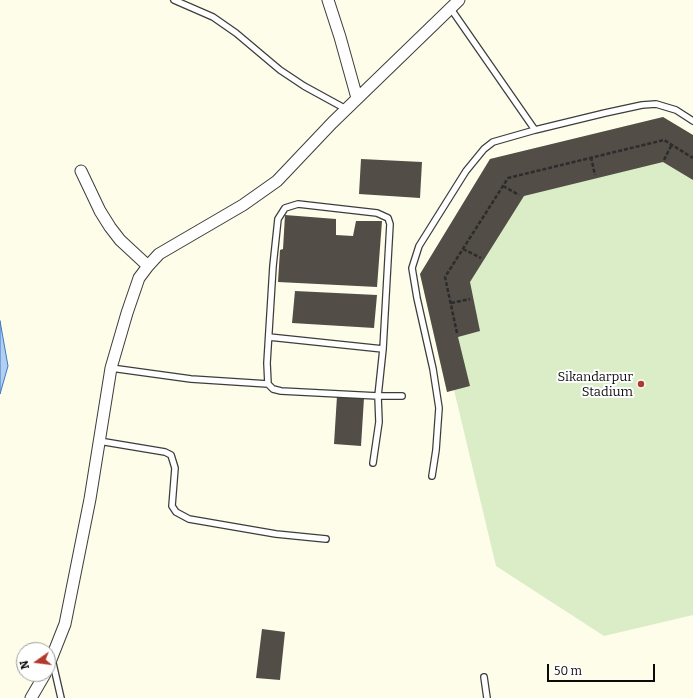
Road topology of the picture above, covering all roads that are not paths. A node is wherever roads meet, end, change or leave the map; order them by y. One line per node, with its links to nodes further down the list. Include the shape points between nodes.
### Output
1 (174, 0): 5 (lane, via 213,17 280,70)
2 (328, 0): 4 (street)
3 (456, 3): 4 (street); 7 (lane)
4 (357, 98): 5 (street)
5 (346, 108): 9 (street, via 293,165 260,194 176,243)
6 (693, 121): 7 (lane, via 676,110 656,104)
7 (535, 130): 18 (lane, via 498,141 484,149 455,188 414,257 414,288 430,354 439,408)
8 (81, 171): 9 (street, via 110,227)
9 (148, 266): 12 (street, via 139,278 126,313)
10 (270, 337): 11 (lane); 11 (lane, via 278,219 285,208 298,204 377,213 388,218 391,232); 13 (lane)
11 (383, 349): 14 (lane)
12 (111, 368): 13 (lane, via 190,379); 16 (street)
13 (268, 384): 14 (lane, via 281,391)
14 (378, 396): 15 (lane); 17 (lane, via 379,422)
15 (402, 396)
16 (99, 441): 19 (lane, via 171,455 175,468 172,506 176,512 189,519 276,534); 20 (street, via 70,604)
17 (373, 463)
18 (432, 476)
19 (326, 539)
20 (56, 647)
21 (484, 677): 26 (lane)
22 (40, 682): 24 (street)
23 (56, 682): 25 (lane)
24 (31, 698)
25 (61, 698)
26 (487, 698)

